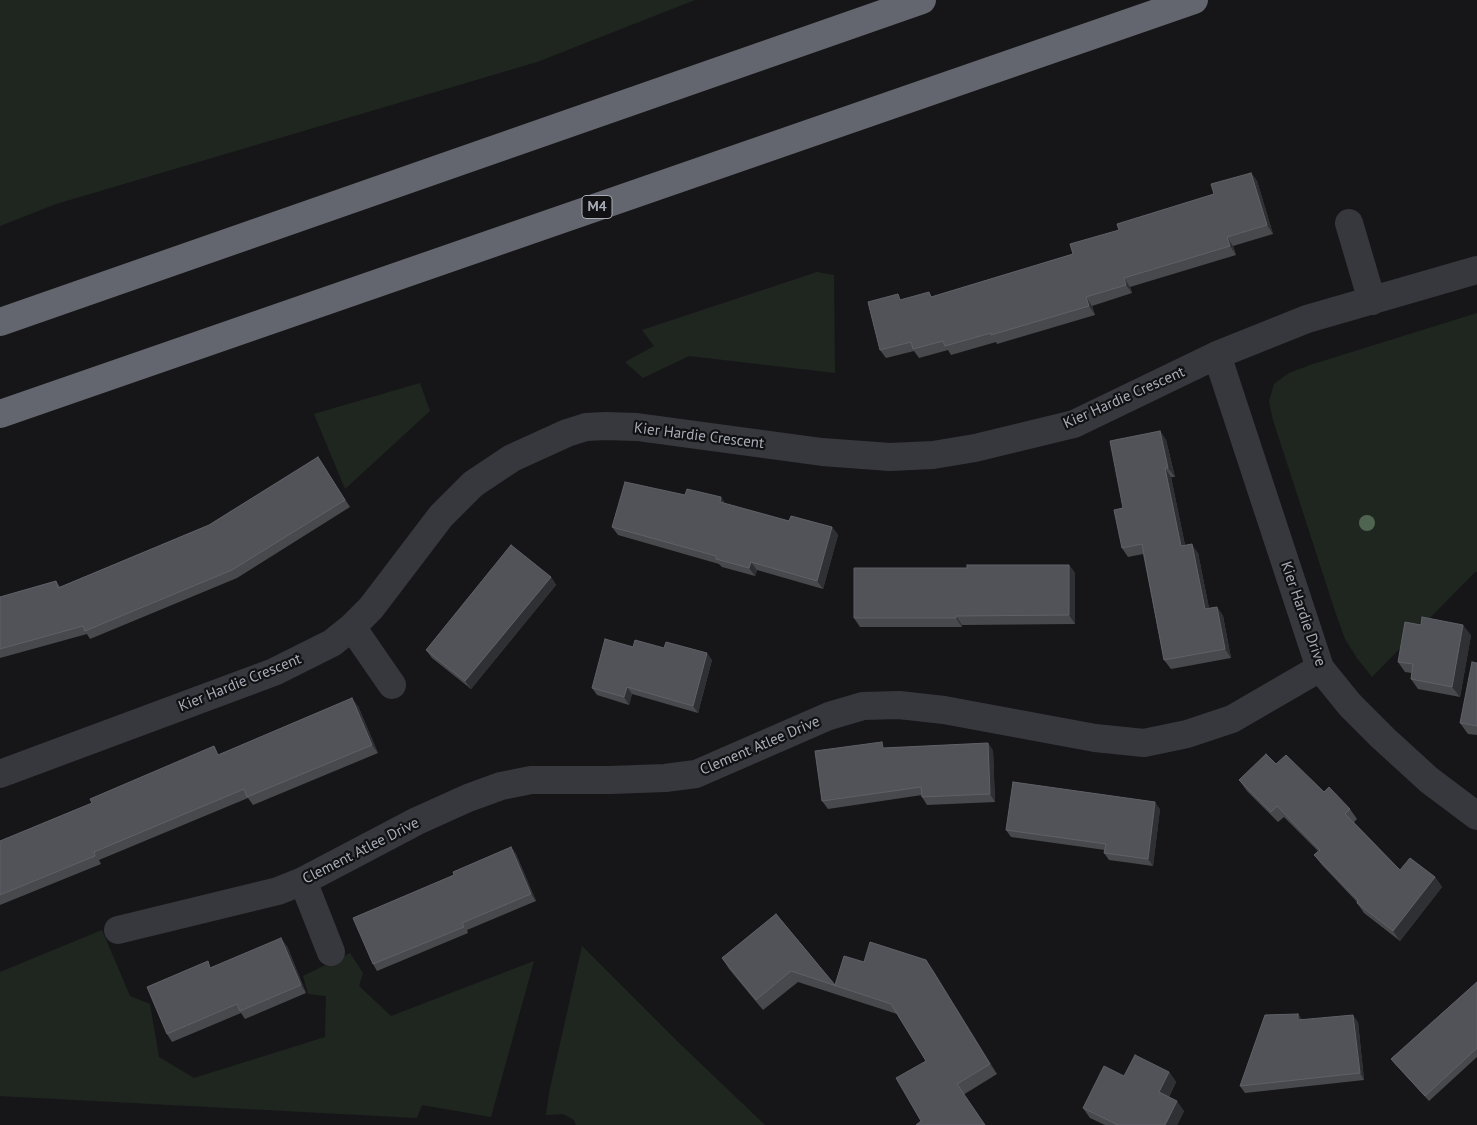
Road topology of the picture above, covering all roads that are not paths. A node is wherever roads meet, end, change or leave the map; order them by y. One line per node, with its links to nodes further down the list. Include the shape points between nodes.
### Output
1 (922, 0): 6 (highway)
2 (1194, 0): 8 (highway, M4)
3 (1349, 223): 5 (street)
4 (1477, 270): 5 (street, Kier Hardie Crescent)
5 (1372, 301): 7 (street, Kier Hardie Crescent, via 1307,319)
6 (0, 322)
7 (1217, 355): 9 (street, Kier Hardie Crescent, via 1074,424 933,455 890,457 822,452 637,427 586,427 512,458 472,484 441,516); 10 (street, Kier Hardie Drive)
8 (0, 414)
9 (352, 628): 11 (street); 12 (street, Kier Hardie Crescent, via 332,643 274,672)
10 (1320, 668): 13 (street, Kier Hardie Drive, via 1383,738 1429,780); 14 (street, Clement Atlee Drive, via 1232,718 1187,734 1144,743 1095,738 944,710 900,705 863,706 829,716 696,774 665,778 531,780 501,786 417,821)
11 (392, 685)
12 (0, 774)
13 (1477, 816)
14 (303, 882): 15 (street, Clement Atlee Drive, via 256,897); 16 (street)
15 (118, 930)
16 (332, 952)

